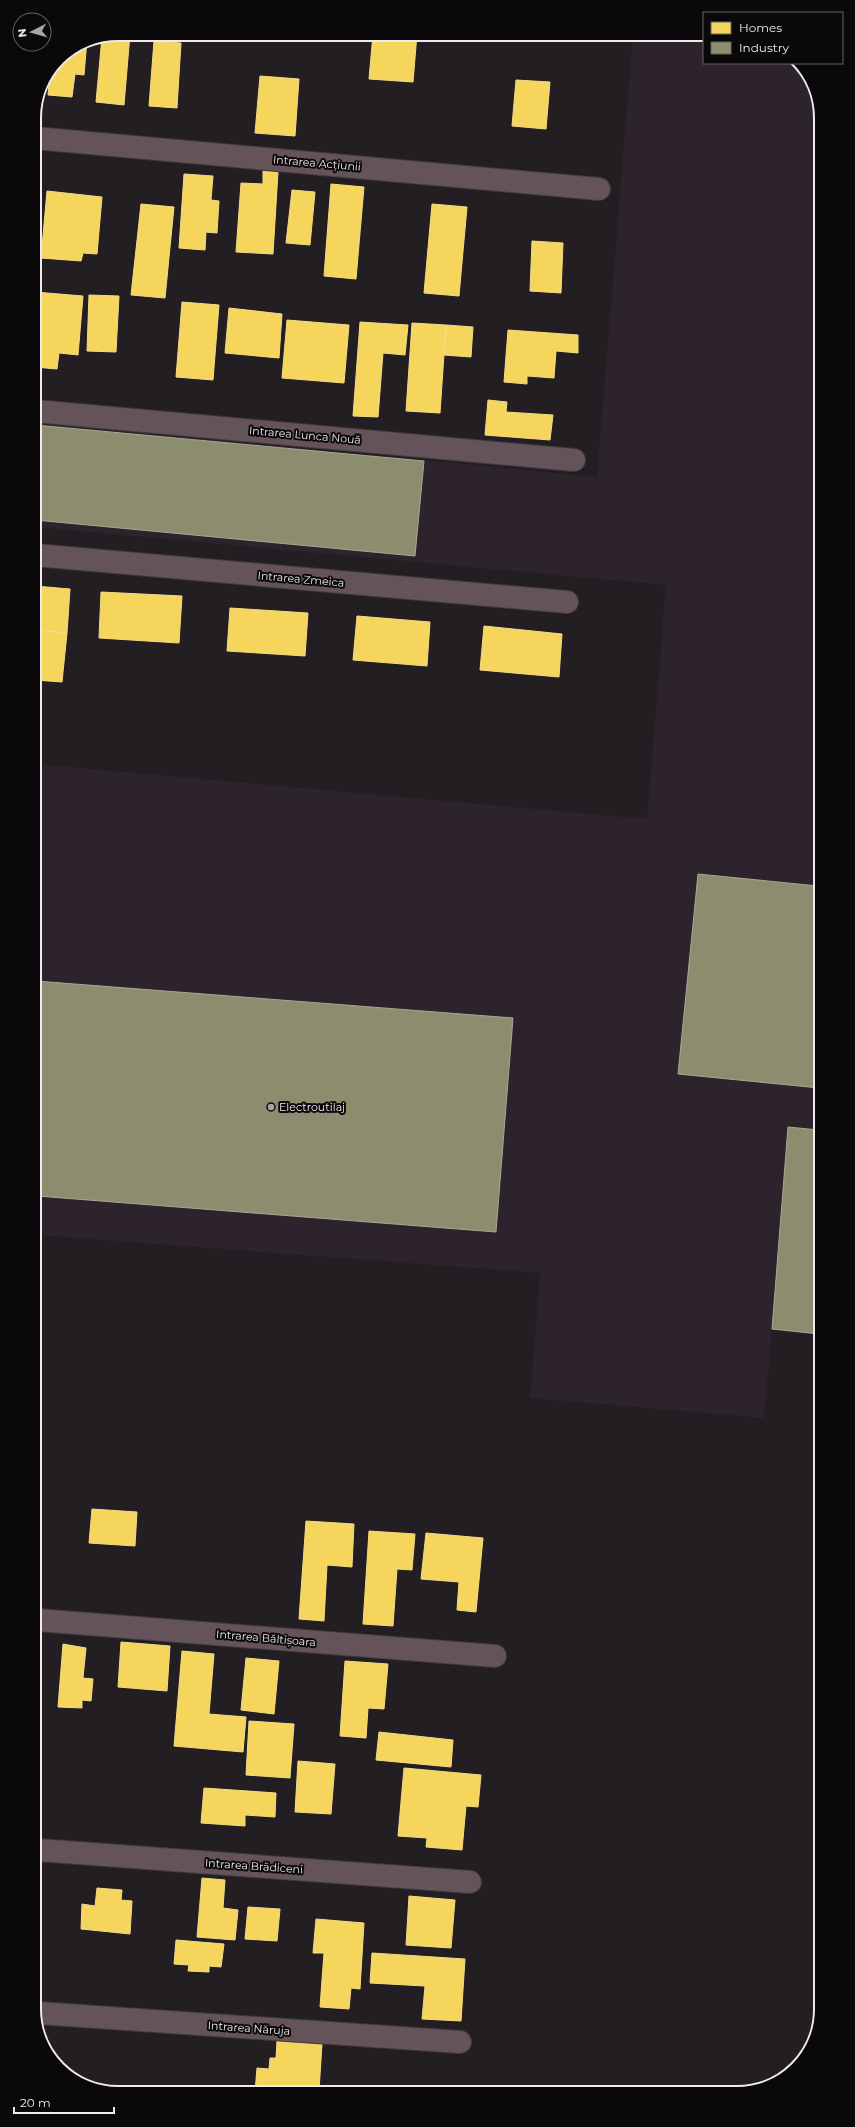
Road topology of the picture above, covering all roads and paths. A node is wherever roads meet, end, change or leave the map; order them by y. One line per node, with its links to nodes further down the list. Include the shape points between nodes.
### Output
1 (41, 139): 2 (street, Intrarea Acțiunii)
2 (599, 189)
3 (41, 412): 4 (street, Intrarea Lunca Nouă)
4 (574, 460)
5 (41, 556): 6 (street, Intrarea Zmeica)
6 (567, 602)
7 (41, 1620): 8 (street, Intrarea Băltișoara)
8 (495, 1656)
9 (41, 1850): 10 (street, Intrarea Brădiceni)
10 (470, 1882)
11 (41, 2013): 12 (street, Intrarea Năruja)
12 (460, 2042)

